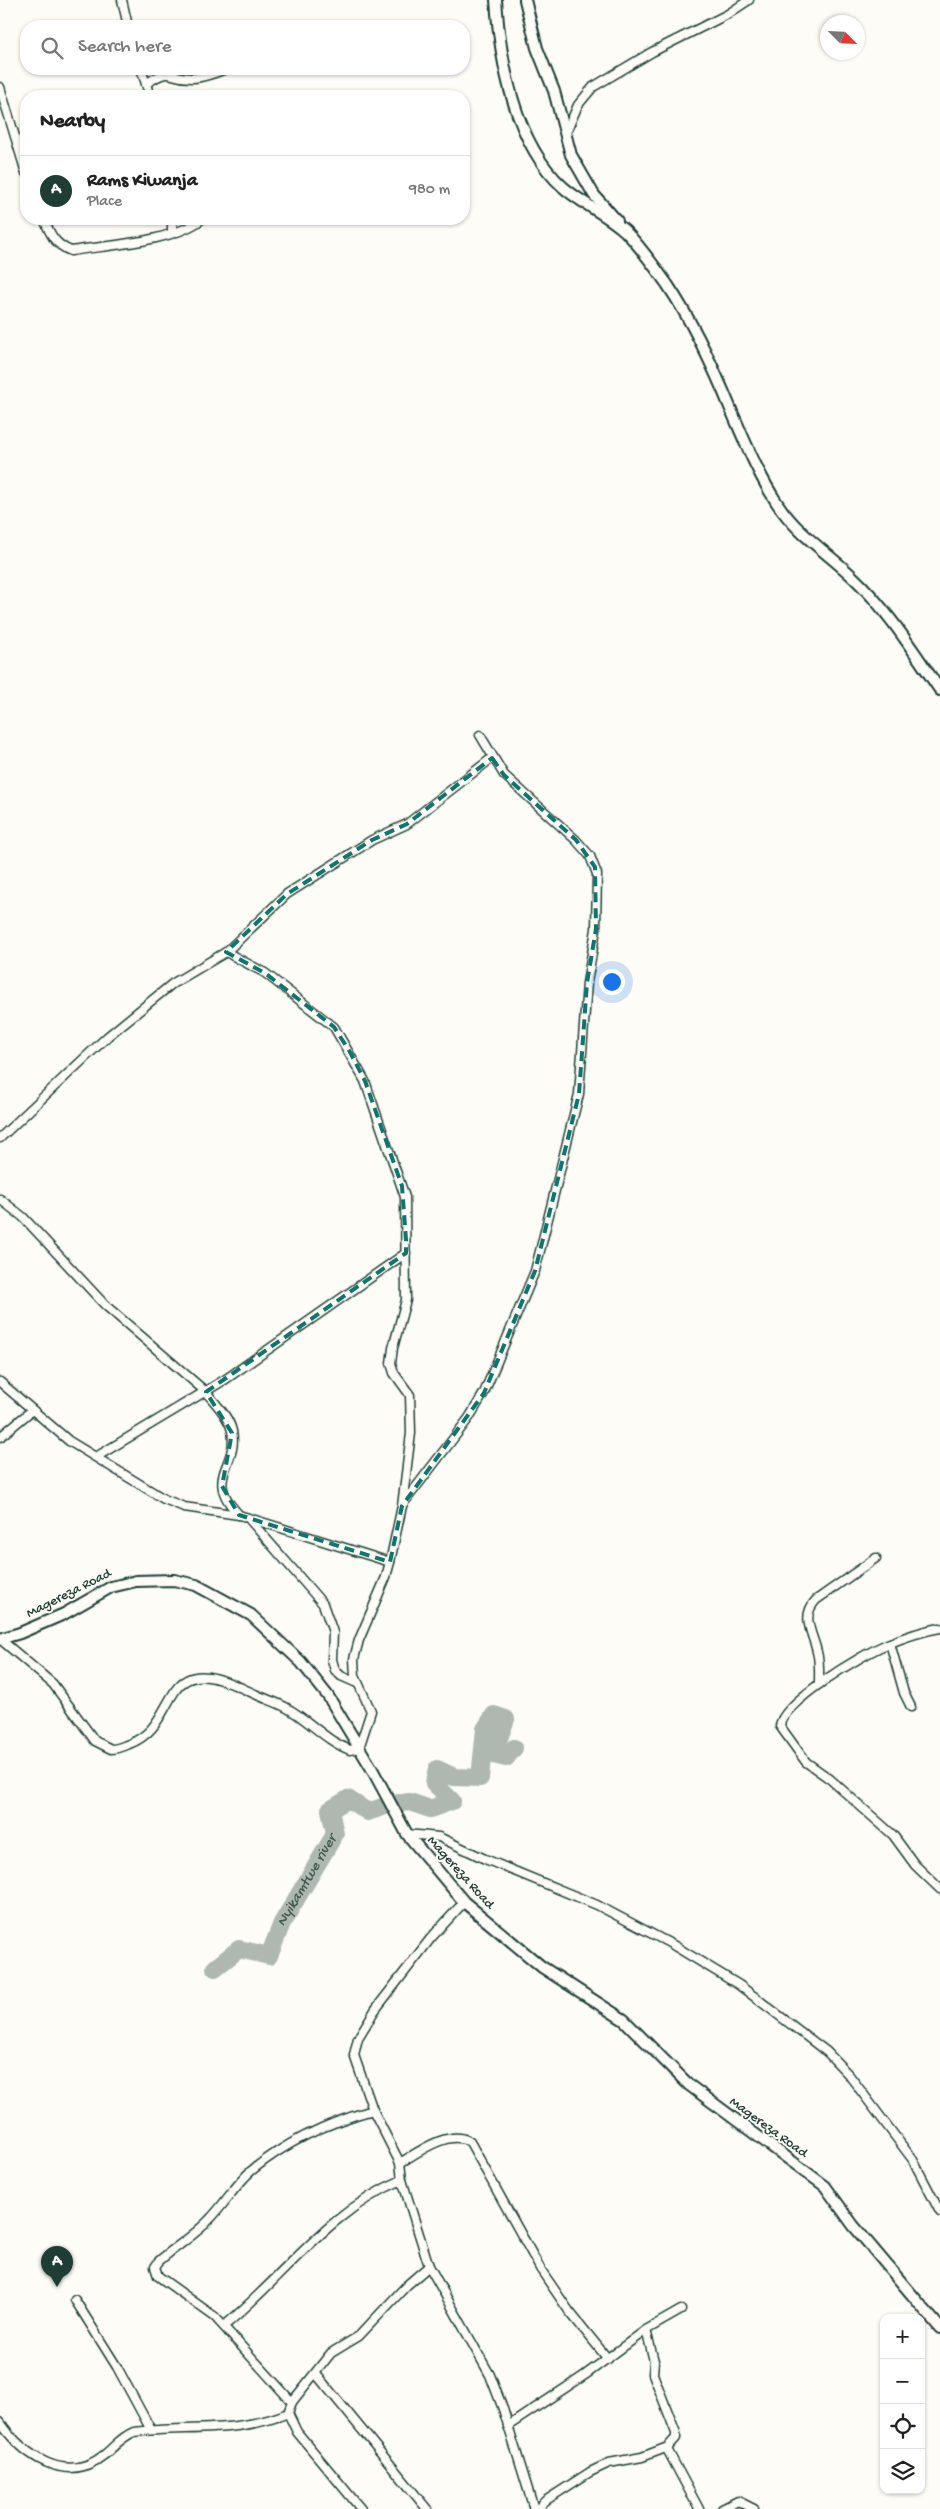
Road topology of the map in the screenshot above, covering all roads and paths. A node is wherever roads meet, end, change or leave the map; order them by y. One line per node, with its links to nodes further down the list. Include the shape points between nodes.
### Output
1 (122, 0): 5 (street)
2 (496, 0): 18 (street, via 506,73 515,105 542,165 561,186)
3 (525, 0): 13 (street)
4 (749, 0): 13 (street, via 593,87 578,105)
5 (127, 20)
6 (143, 75): 10 (street)
7 (160, 75): 10 (street)
8 (177, 75): 9 (street, via 190,79)
9 (205, 75)
10 (146, 84): 12 (street)
11 (0, 87): 14 (street)
12 (148, 90)
13 (565, 135): 18 (street, via 584,181)
14 (20, 153)
15 (47, 225): 19 (street, via 52,238 71,251)
16 (172, 225): 19 (street)
17 (192, 225): 19 (street)
18 (624, 230): 20 (street, via 685,311 712,365 748,454 778,506 811,543 870,595)
19 (172, 234)
20 (940, 690)
21 (480, 735): 22 (street)
22 (492, 758): 23 (street, via 407,824 372,840 287,894); 32 (street, via 504,775 576,840 595,867 596,929 587,983 578,1094 535,1271 484,1393 469,1418)
23 (226, 952): 24 (street, via 188,973 108,1036); 26 (street, via 265,973 334,1027 350,1052 365,1081 402,1186)
24 (0, 1138)
25 (0, 1199): 28 (street, via 23,1217 104,1306)
26 (406, 1252): 28 (street); 32 (street, via 406,1300 391,1363 394,1373 409,1390 412,1401)
27 (0, 1382): 29 (street)
28 (206, 1392): 31 (street); 33 (street, via 231,1428 232,1440 222,1486 227,1501)
29 (31, 1411): 30 (street); 31 (street, via 69,1441)
30 (0, 1437)
31 (96, 1457): 33 (street, via 164,1499 184,1507)
32 (402, 1506): 36 (street)
33 (239, 1515): 34 (street)
34 (249, 1518): 36 (street); 40 (street, via 323,1604 333,1632 335,1670)
35 (876, 1558): 41 (street, via 816,1600 809,1610 808,1624 818,1654)
36 (390, 1562): 40 (street, via 355,1652)
37 (940, 1628): 39 (street)
38 (0, 1639): 43 (street, Magereza Road, via 64,1614 123,1582 154,1579 196,1585 251,1616 294,1656 328,1696); 43 (street, via 53,1684 95,1741 108,1748 118,1748 144,1737 158,1724 182,1683 191,1678 206,1677 221,1679 287,1708 346,1749)
39 (890, 1643): 41 (street); 42 (street)
40 (357, 1683): 43 (street, via 371,1711)
41 (820, 1684): 45 (street, via 788,1710 780,1720 780,1726 806,1762 888,1829 914,1865)
42 (910, 1708)
43 (359, 1748): 44 (street, Magereza Road)
44 (407, 1834): 46 (street, Magereza Road); 50 (street, via 439,1836 485,1859 597,1905 739,1985 827,2052 849,2074 913,2160)
45 (940, 1889)
46 (464, 1902): 47 (street, via 431,1938 375,2010 358,2038 355,2059); 55 (street, Magereza Road, via 542,1967 624,2020 689,2085 825,2186)
47 (373, 2110): 48 (street); 54 (street, via 316,2130 259,2165 209,2220 157,2263 155,2271 158,2276 194,2300)
48 (400, 2163): 49 (street); 57 (street, via 449,2138 461,2137 470,2142 541,2270)
49 (402, 2180): 51 (street); 54 (street, via 374,2193 333,2222)
50 (940, 2212)
51 (429, 2266): 58 (street, via 378,2314 364,2332 331,2353); 62 (street, via 490,2375)
52 (75, 2300): 63 (street)
53 (681, 2310): 56 (street)
54 (224, 2326): 59 (street)
55 (940, 2328)
56 (646, 2330): 57 (street); 64 (street, via 655,2381 676,2433)
57 (608, 2359): 62 (street)
58 (316, 2374): 59 (street); 66 (street)
59 (292, 2402): 60 (street)
60 (288, 2413): 63 (street, via 258,2424 224,2429); 65 (street, via 297,2432)
61 (0, 2422): 63 (street, via 30,2453 61,2469 97,2460 126,2435)
62 (508, 2426): 67 (street)
63 (151, 2430)
64 (668, 2447): 68 (street, via 642,2457 609,2463 590,2472); 69 (street)
65 (361, 2509)
66 (427, 2509)
67 (534, 2509)
68 (538, 2509)
69 (699, 2509)
70 (722, 2509): 71 (street, via 738,2502)
71 (754, 2509)

